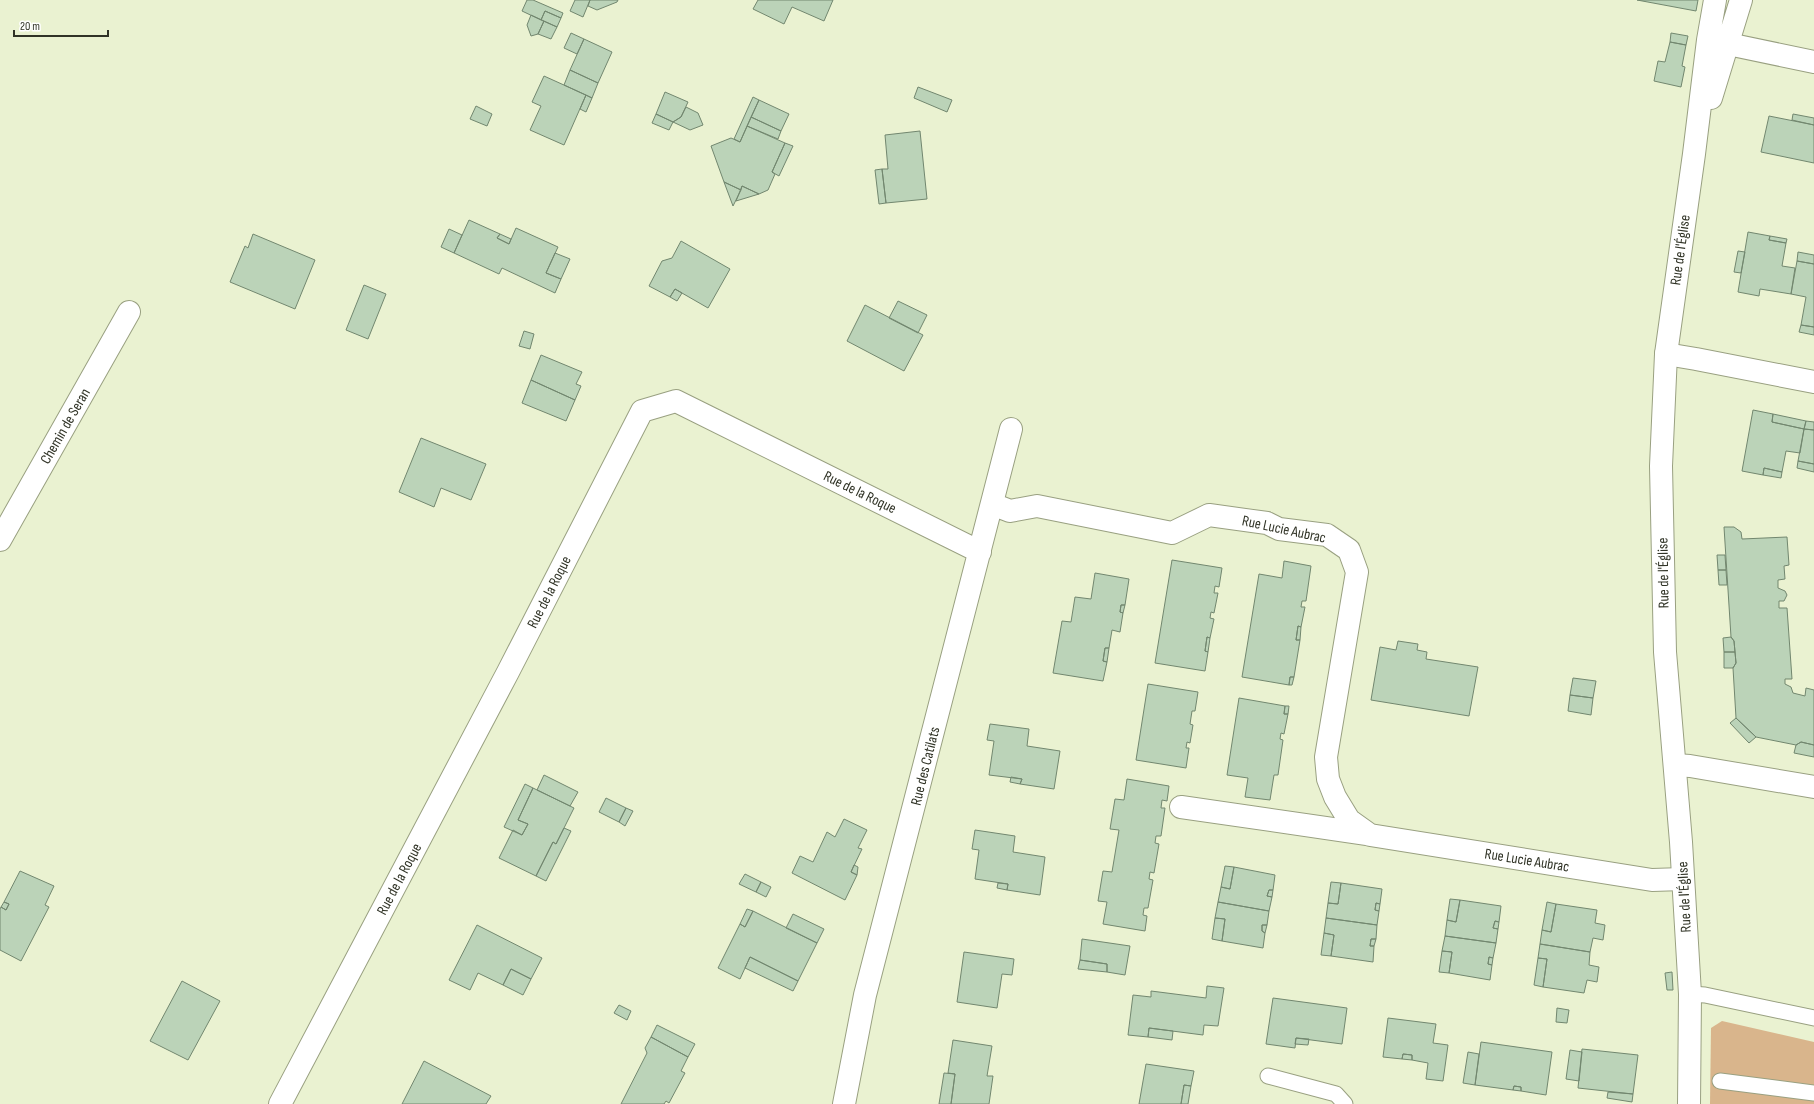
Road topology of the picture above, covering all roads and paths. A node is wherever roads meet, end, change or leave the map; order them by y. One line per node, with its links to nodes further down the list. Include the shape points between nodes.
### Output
1 (1715, 0): 3 (street, Rue de l'Église)
2 (1741, 0): 3 (street, Rue de l'Église)
3 (1718, 42): 4 (street); 6 (street, Rue de l'Église, via 1694,154)
4 (1814, 62)
5 (129, 312): 10 (street, Chemin de Seran)
6 (1666, 354): 7 (street); 12 (street, Rue de l'Église, via 1661,466 1665,652)
7 (1814, 382)
8 (1011, 429): 9 (street, Rue des Catilats)
9 (992, 504): 11 (street, Rue des Catilats); 15 (street, Rue Lucie Aubrac, via 1010,511 1037,506 1172,533 1209,515 1267,523 1279,529 1327,535 1348,550 1357,572 1326,757 1328,779 1335,797 1349,820)
10 (0, 540)
11 (980, 552): 22 (street, Rue de la Roque, via 676,401 642,411 508,672); 23 (street, Rue des Catilats, via 865,995)
12 (1675, 765): 13 (street); 16 (street, Rue de l'Église)
13 (1814, 787)
14 (1181, 807): 15 (street, Rue Lucie Aubrac)
15 (1370, 835): 16 (street, Rue Lucie Aubrac, via 1652,880)
16 (1683, 880): 17 (street, Rue de l'Église)
17 (1690, 994): 18 (lane); 25 (street, Rue de l'Église)
18 (1814, 1018)
19 (1268, 1076): 24 (lane, via 1336,1094)
20 (1720, 1081): 21 (lane)
21 (1814, 1093)
22 (280, 1104)
23 (844, 1104)
24 (1345, 1104)
25 (1689, 1104)

